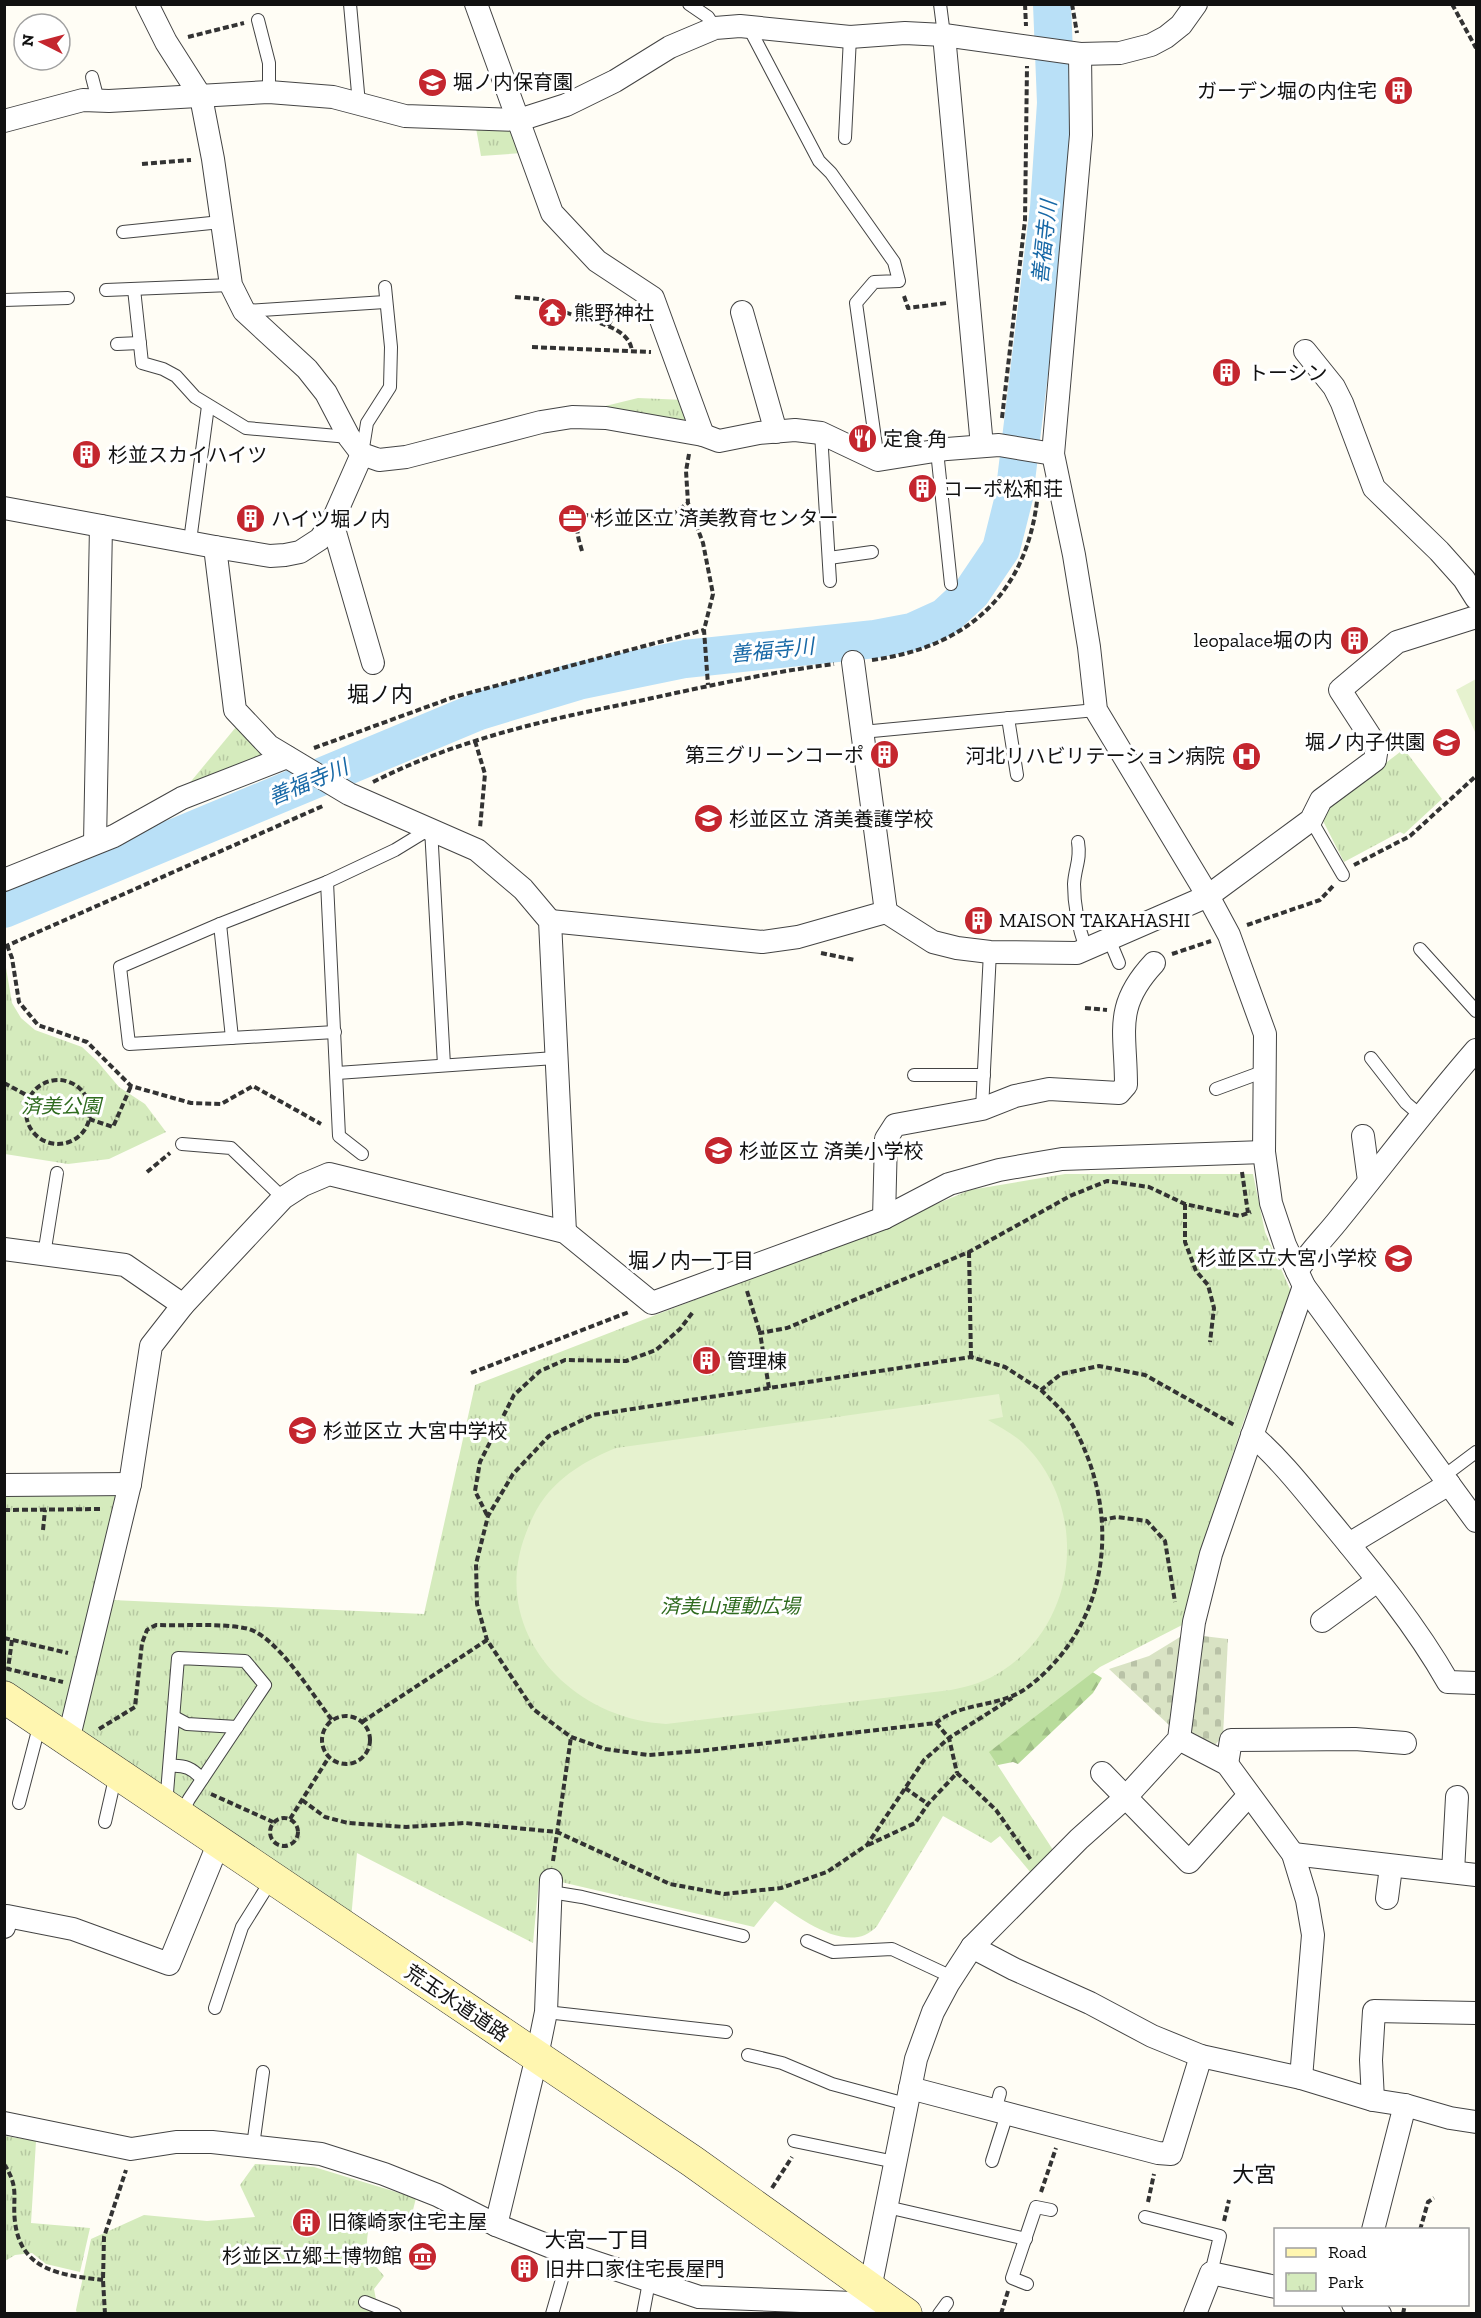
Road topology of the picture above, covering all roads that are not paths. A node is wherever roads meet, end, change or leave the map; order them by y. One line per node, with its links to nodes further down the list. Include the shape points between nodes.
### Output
1 (147, 4): 15 (street)
2 (350, 4): 17 (lane)
3 (476, 4): 18 (street)
4 (689, 4): 9 (lane, via 708,17)
5 (940, 4): 10 (lane)
6 (1196, 4): 12 (street, via 1181,25 1151,45 1120,53)
7 (258, 20): 14 (lane, via 269,63)
8 (748, 26): 9 (street); 11 (street); 43 (lane, via 819,161 894,262 898,281 874,282 856,303)
9 (715, 28): 18 (street, via 670,47 566,105)
10 (944, 35): 11 (street); 12 (street); 40 (street, via 969,300)
11 (850, 37): 20 (lane)
12 (1080, 54): 42 (street, via 1081,135)
13 (92, 77): 16 (lane)
14 (269, 92): 15 (street); 17 (street, via 333,97)
15 (201, 97): 16 (street); 21 (street)
16 (98, 100): 19 (street, via 83,99)
17 (360, 104): 18 (street, via 405,116)
18 (519, 120): 38 (street, via 552,213 597,261 653,298)
19 (4, 121)
20 (845, 138)
21 (221, 222): 22 (lane); 23 (street)
22 (123, 232)
23 (231, 285): 25 (lane); 30 (street)
24 (385, 286): 29 (lane)
25 (134, 289): 26 (lane); 32 (lane)
26 (106, 290)
27 (68, 298): 28 (lane)
28 (4, 300)
29 (386, 302): 30 (lane); 39 (lane, via 390,387)
30 (244, 311): 39 (street, via 307,369)
31 (742, 312): 36 (street)
32 (140, 343): 33 (lane); 35 (lane, via 141,363 176,376)
33 (117, 344)
34 (1305, 351): 53 (street, via 1334,387 1374,488 1440,551)
35 (208, 406): 39 (lane, via 246,428); 47 (lane)
36 (776, 432): 37 (street); 38 (street, via 719,441)
37 (821, 433): 43 (street); 50 (lane)
38 (703, 435): 39 (street, via 606,418 572,417 406,457 380,460)
39 (356, 445): 45 (street)
40 (991, 446): 41 (street); 42 (street)
41 (937, 451): 43 (street); 52 (lane)
42 (1047, 453): 57 (street, via 1078,578)
43 (878, 460)
44 (4, 508): 46 (street)
45 (332, 522): 48 (street, via 320,539 300,552 270,556); 56 (street)
46 (101, 526): 47 (street); 65 (street)
47 (190, 541): 48 (street)
48 (215, 547): 60 (street, via 235,710 269,746)
49 (872, 552): 50 (lane)
50 (829, 558): 51 (lane)
51 (830, 581)
52 (951, 584)
53 (1476, 598)
54 (1476, 617): 62 (street, via 1397,642 1341,690 1377,747 1375,760 1322,800)
55 (853, 662): 59 (street)
56 (373, 663)
57 (1096, 710): 58 (lane); 69 (street)
58 (1008, 718): 59 (lane); 61 (lane)
59 (862, 732): 70 (street)
60 (292, 759): 63 (street, via 344,791); 65 (street, via 182,798)
61 (1017, 775)
62 (1311, 820): 66 (lane); 69 (street)
63 (431, 828): 68 (lane); 71 (street, via 477,850 523,889); 85 (lane)
64 (1078, 842): 74 (lane, via 1080,855 1074,883)
65 (95, 843): 67 (street)
66 (1343, 875)
67 (7, 876)
68 (327, 882): 72 (lane); 80 (lane)
69 (1208, 896): 73 (street); 86 (street, via 1229,935 1265,1034)
70 (886, 912): 71 (street, via 798,937 762,942); 76 (street, via 933,942)
71 (550, 921): 83 (street)
72 (220, 924): 81 (lane); 81 (lane, via 120,967 129,1044)
73 (1109, 939): 74 (street); 77 (lane)
74 (1086, 949): 76 (street, via 1077,953)
75 (1420, 950): 79 (lane)
76 (990, 952): 89 (lane)
77 (1119, 963)
78 (1154, 963): 91 (street, via 1138,980 1127,1004 1123,1027 1126,1085 1119,1093 1049,1089)
79 (1476, 1011)
80 (335, 1032): 81 (lane); 87 (lane)
81 (232, 1038)
82 (1476, 1050): 92 (street)
83 (555, 1058): 85 (lane); 101 (street)
84 (1371, 1058): 92 (lane)
85 (444, 1065): 87 (lane)
86 (1265, 1071): 90 (lane); 95 (street)
87 (337, 1073): 96 (lane, via 339,1136)
88 (914, 1075): 89 (lane)
89 (984, 1075): 91 (lane)
90 (1216, 1089)
91 (982, 1108): 100 (street, via 895,1125 886,1139)
92 (1420, 1116): 98 (street)
93 (1364, 1136): 98 (street)
94 (183, 1144): 99 (lane, via 231,1148)
95 (1264, 1152): 100 (street, via 1062,1159 949,1184); 104 (street, via 1271,1203)
96 (362, 1154)
97 (57, 1173): 103 (lane)
98 (1369, 1181): 104 (street, via 1309,1252)
99 (283, 1198): 101 (street, via 329,1174); 105 (street)
100 (884, 1218): 101 (street, via 652,1304)
101 (565, 1232)
102 (4, 1249): 103 (street)
103 (44, 1255): 105 (street, via 125,1265)
104 (1300, 1278): 106 (street); 108 (street)
105 (183, 1305): 109 (street, via 151,1346)
106 (1252, 1435): 112 (street, via 1273,1452); 120 (street, via 1211,1554 1194,1622)
107 (1476, 1452): 108 (lane)
108 (1446, 1480): 111 (street); 112 (street)
109 (130, 1484): 110 (street); 121 (street)
110 (4, 1485)
111 (1476, 1521)
112 (1349, 1544): 113 (street)
113 (1377, 1581): 114 (street); 115 (street, via 1421,1637 1448,1682)
114 (1322, 1621)
115 (1476, 1683)
116 (4, 1697): 118 (main road, 荒玉水道道路)
117 (174, 1717): 119 (lane, via 188,1724); 119 (lane, via 178,1658 245,1661 265,1685); 124 (lane)
118 (40, 1722): 121 (main road, 荒玉水道道路); 131 (lane)
119 (237, 1727): 127 (lane)
120 (1179, 1739): 123 (street); 130 (street)
121 (68, 1741): 125 (main road, 荒玉水道道路)
122 (1405, 1743): 123 (street, via 1355,1739 1231,1740)
123 (1227, 1764): 128 (street)
124 (170, 1766): 127 (lane, via 192,1769); 132 (lane)
125 (117, 1773): 132 (main road, 荒玉水道道路); 133 (lane)
126 (1102, 1773): 130 (street)
127 (202, 1779): 132 (lane)
128 (1249, 1795): 130 (street, via 1189,1862); 135 (street)
129 (1457, 1797): 137 (street)
130 (1125, 1798): 145 (street)
131 (19, 1803)
132 (173, 1811): 134 (main road, 荒玉水道道路)
133 (105, 1822)
134 (219, 1842): 139 (main road, 荒玉水道道路); 142 (street, via 169,1964 73,1929 7,1916)
135 (1293, 1854): 136 (street); 155 (street, via 1313,1935)
136 (1390, 1867): 137 (street); 141 (street)
137 (1453, 1872): 138 (street)
138 (1476, 1875)
139 (272, 1878): 147 (lane, via 242,1927); 152 (main road, 荒玉水道道路)
140 (551, 1886): 143 (lane); 148 (street)
141 (1387, 1898)
142 (4, 1927)
143 (743, 1936)
144 (807, 1941): 146 (lane, via 833,1952 892,1949)
145 (972, 1947): 146 (street); 153 (street, via 1152,2036)
146 (952, 1977): 156 (street, via 922,2038)
147 (215, 2008)
148 (546, 2012): 150 (lane); 152 (street)
149 (1476, 2013): 157 (street, via 1374,2011)
150 (726, 2032)
151 (748, 2055): 156 (lane, via 782,2062 832,2084)
152 (537, 2056): 169 (street); 177 (main road, 荒玉水道道路, via 759,2209)
153 (1201, 2056): 155 (street); 159 (street, via 1171,2154 1062,2128)
154 (263, 2072): 163 (lane)
155 (1301, 2078): 157 (street)
156 (908, 2096): 159 (street); 165 (street)
157 (1373, 2100): 158 (street)
158 (1405, 2105): 160 (street, via 1449,2125); 170 (street)
159 (1000, 2106): 164 (lane)
160 (1476, 2122)
161 (4, 2123): 163 (street, via 131,2149 176,2142)
162 (794, 2141): 165 (lane)
163 (253, 2146): 169 (street, via 321,2154 384,2174)
164 (992, 2161)
165 (895, 2162): 166 (street)
166 (887, 2206): 171 (lane); 177 (street)
167 (1051, 2210): 171 (lane, via 1036,2207)
168 (1145, 2217): 173 (lane, via 1220,2236)
169 (496, 2225): 172 (street)
170 (1372, 2228)
171 (1026, 2239): 175 (lane, via 1012,2278)
172 (564, 2252): 174 (street); 183 (lane, via 565,2269)
173 (1211, 2273): 176 (street); 187 (street)
174 (649, 2282): 180 (street); 184 (lane)
175 (1027, 2284)
176 (1274, 2287)
177 (867, 2301): 180 (street); 185 (main road, 荒玉水道道路)
178 (364, 2302): 182 (lane)
179 (947, 2302): 186 (lane)
180 (698, 2305)
181 (1357, 2306): 188 (street)
182 (395, 2313)
183 (552, 2313)
184 (643, 2313)
185 (906, 2313)
186 (939, 2313)
187 (1195, 2313)
188 (1380, 2313)

